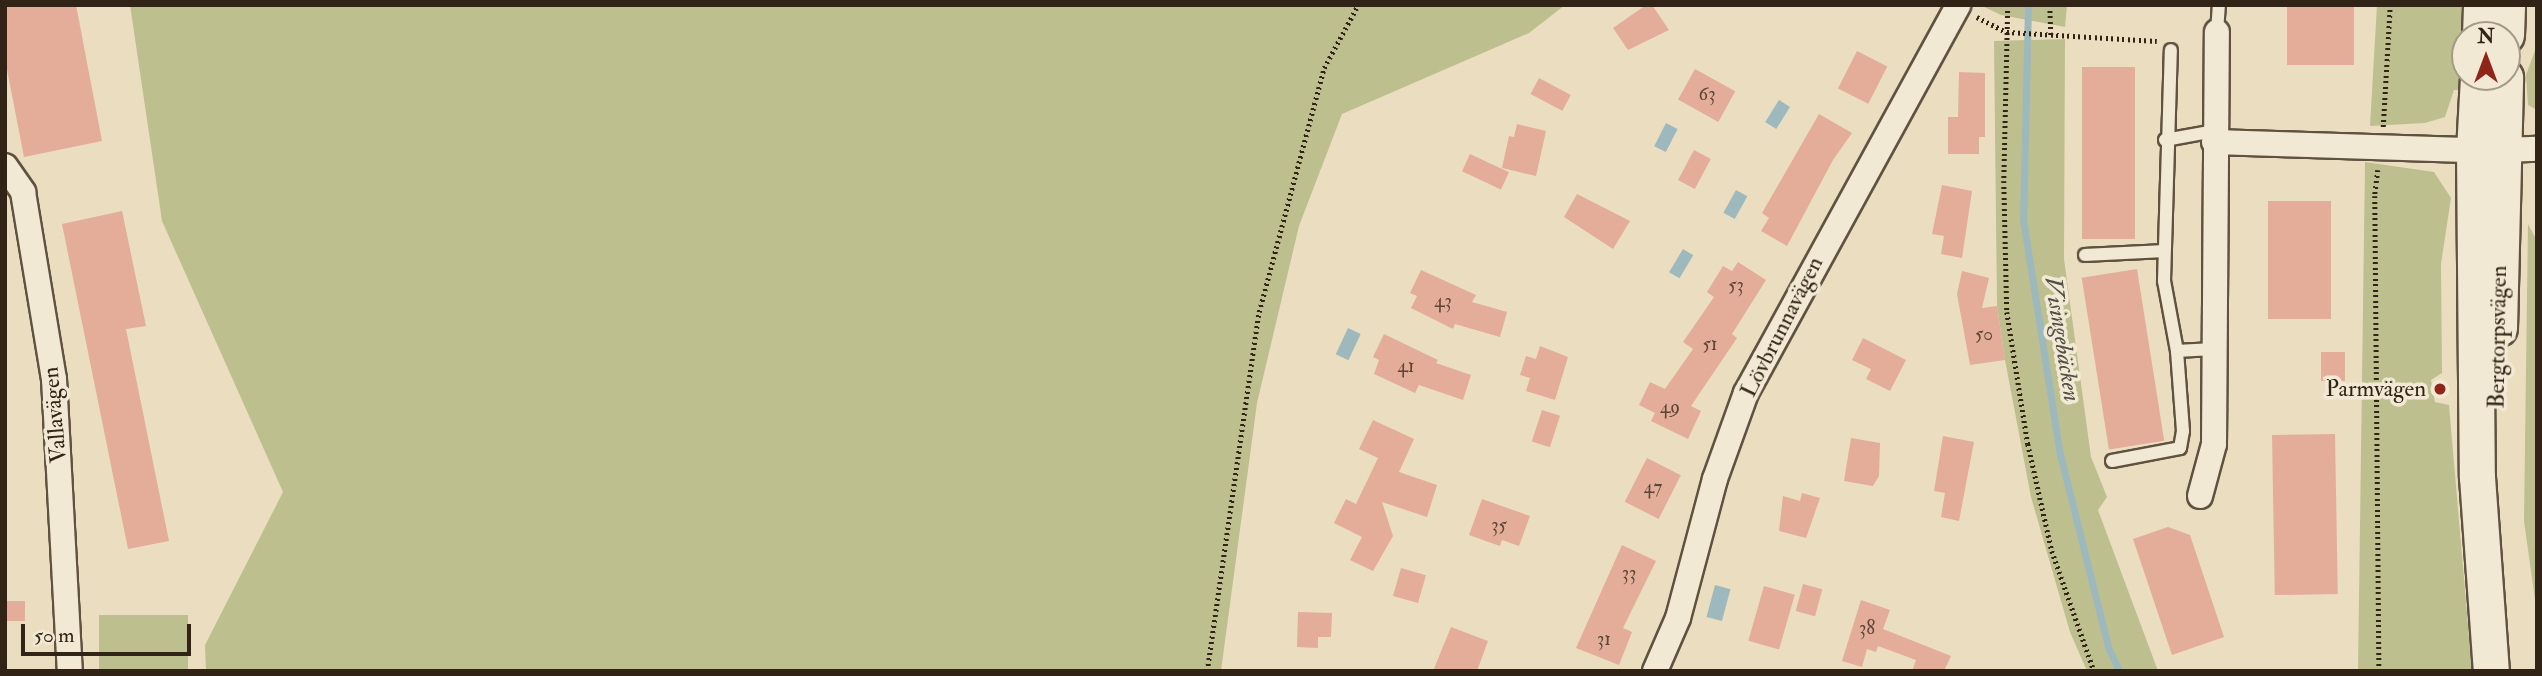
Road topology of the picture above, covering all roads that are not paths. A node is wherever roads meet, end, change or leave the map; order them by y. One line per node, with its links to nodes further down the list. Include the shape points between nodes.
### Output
1 (2219, 5): 3 (lane)
2 (1965, 10): 18 (street, Lövbrunnavägen, via 1746,393 1715,480 1678,618)
3 (2217, 32): 7 (street)
4 (2171, 50): 8 (lane)
5 (2483, 91): 9 (main road, Bergtorpsvägen)
6 (2505, 91): 9 (main road, Bergtorpsvägen)
7 (2215, 137): 8 (lane); 9 (street); 13 (street)
8 (2165, 140): 11 (lane)
9 (2505, 150): 19 (main road, Bergtorpsvägen, via 2495,476 2486,597)
10 (5, 166): 17 (street, Vallavägen, via 23,192 54,379)
11 (2164, 251): 12 (lane); 14 (lane, via 2164,281)
12 (2085, 255)
13 (2213, 349): 14 (lane); 16 (street, via 2214,443)
14 (2177, 351): 15 (lane, via 2183,431 2180,448)
15 (2112, 461)
16 (2200, 496)
17 (70, 671)
18 (1655, 671)
19 (2491, 671)

